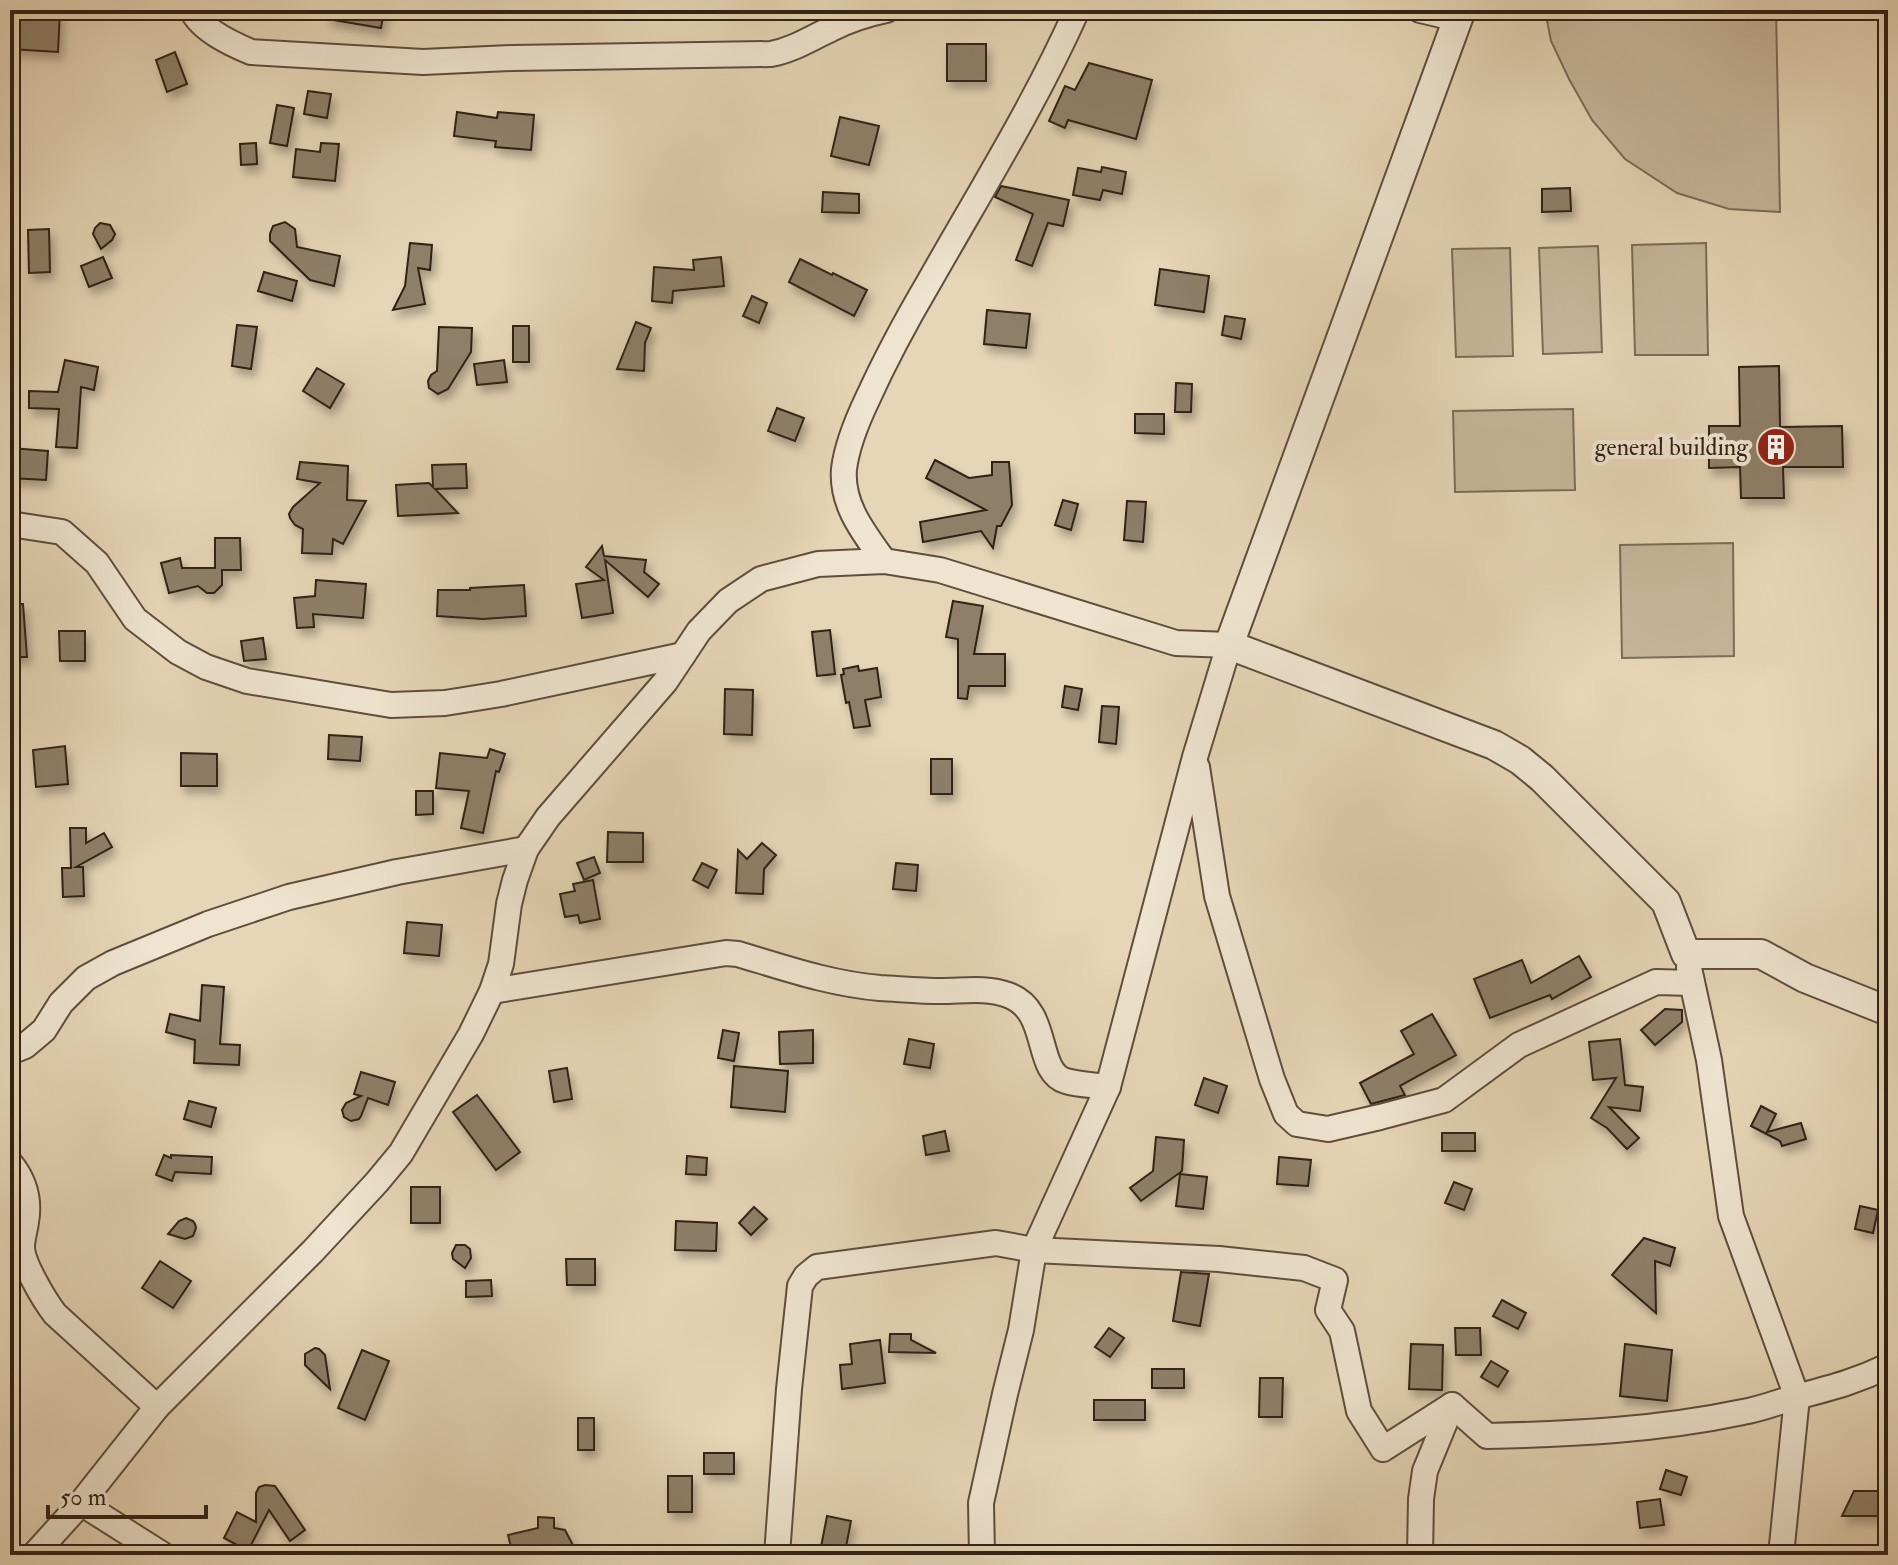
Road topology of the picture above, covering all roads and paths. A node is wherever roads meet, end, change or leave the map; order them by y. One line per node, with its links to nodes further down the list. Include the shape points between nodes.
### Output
1 (192, 10): 6 (street, via 227,42 251,52 423,62 771,54 785,52)
2 (886, 10): 6 (street)
3 (1077, 10): 8 (street, via 1054,62 887,355 854,428 844,470 847,500)
4 (1420, 10): 5 (street)
5 (1459, 15): 9 (street)
6 (831, 18)
7 (10, 524): 10 (street, via 62,532 97,563 135,619 178,652 247,681 391,705 445,703)
8 (884, 561): 9 (street, via 940,570 1176,643); 10 (street, via 818,564 761,579 728,601)
9 (1229, 645): 11 (street); 13 (street, via 1494,745 1520,760 1666,902)
10 (683, 655): 12 (street)
11 (1195, 757): 14 (street, via 1217,896 1272,1079 1286,1114 1297,1124 1328,1129 1444,1100 1519,1045 1656,982); 18 (street)
12 (526, 849): 15 (street); 17 (street, via 289,897 208,924 86,978 44,1030)
13 (1686, 954): 14 (street); 16 (street, via 1761,954)
14 (1692, 983): 22 (street, via 1709,1060 1731,1216)
15 (492, 991): 18 (street, via 726,953 877,988 991,990 1012,996 1038,1025 1049,1070 1064,1081); 24 (street, via 401,1153 313,1251)
16 (1888, 1011)
17 (10, 1052)
18 (1108, 1087): 20 (street)
19 (10, 1163): 24 (street, via 25,1188 24,1259 48,1305)
20 (1034, 1250): 23 (street, via 1304,1268 1335,1280 1328,1310 1342,1331 1359,1411 1383,1449); 28 (street, via 996,1243 817,1267 806,1276 800,1286 789,1389); 29 (street, via 981,1503)
21 (1888, 1366): 22 (street)
22 (1797, 1397): 23 (street, via 1702,1420 1569,1434 1487,1436); 31 (street)
23 (1452, 1405): 30 (street, via 1425,1471)
24 (157, 1407): 25 (street)
25 (81, 1503): 26 (street); 27 (street)
26 (34, 1555)
27 (163, 1555)
28 (777, 1555)
29 (982, 1555)
30 (1420, 1555)
31 (1781, 1555)

